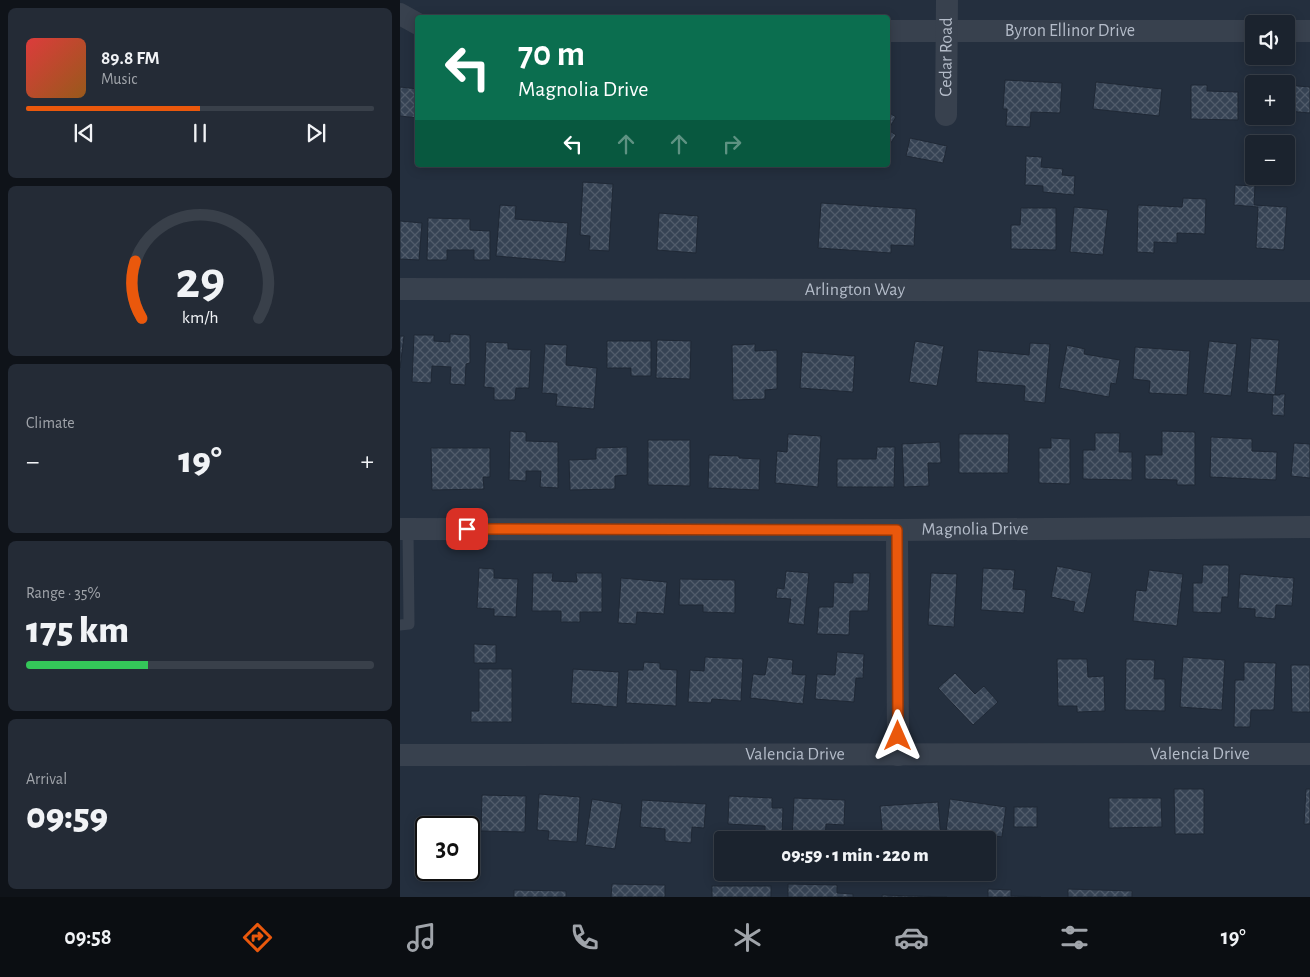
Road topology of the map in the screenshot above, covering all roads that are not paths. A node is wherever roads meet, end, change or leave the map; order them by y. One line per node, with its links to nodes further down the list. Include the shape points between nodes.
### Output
1 (947, 0): 5 (street, Cedar Road)
2 (400, 14): 3 (street)
3 (415, 22)
4 (890, 31): 5 (street, Byron Ellinor Drive)
5 (947, 31): 6 (street, Byron Ellinor Drive); 9 (street, Cedar Road)
6 (1245, 31)
7 (1295, 31): 8 (street)
8 (1310, 31)
9 (946, 115)
10 (400, 289): 11 (street, Arlington Way)
11 (1310, 291)
12 (1310, 527): 14 (street, Magnolia Drive)
13 (404, 529): 14 (street, Magnolia Drive); 15 (lane, via 410,624)
14 (897, 530): 18 (street)
15 (400, 625)
16 (1310, 754): 18 (street, Valencia Drive)
17 (400, 755): 18 (street, Valencia Drive)
18 (898, 755)

